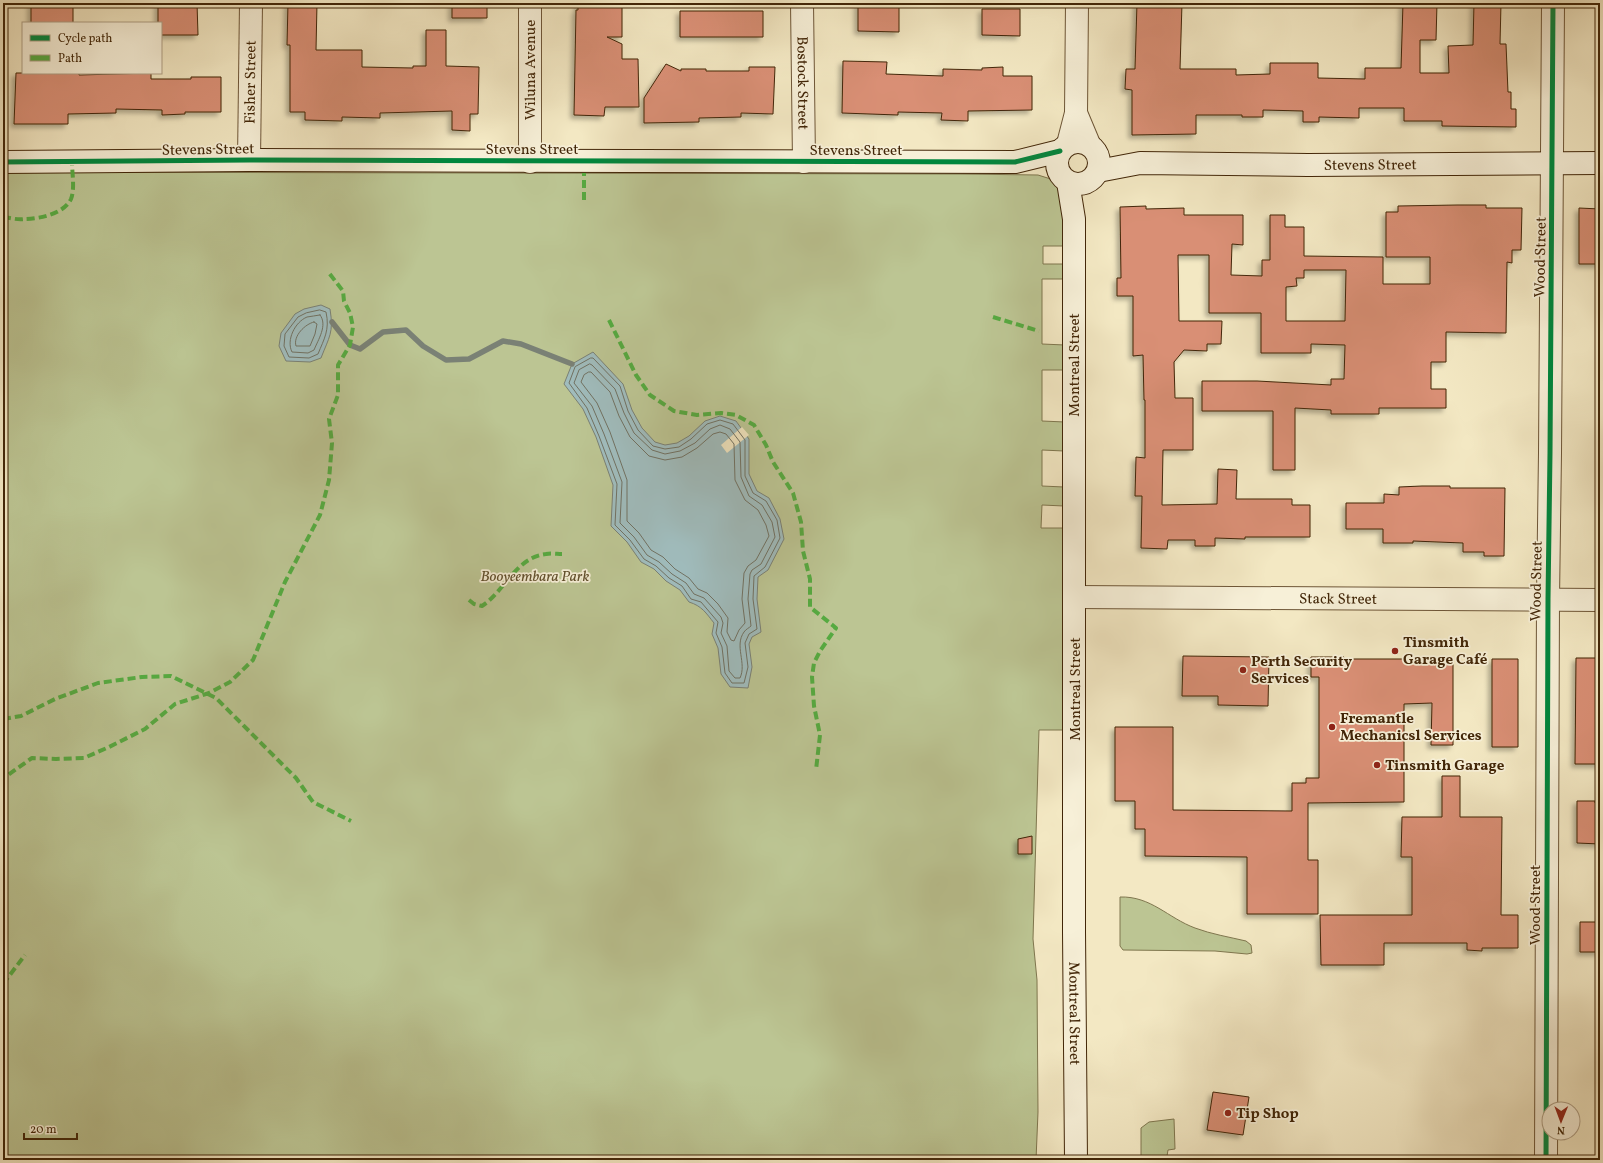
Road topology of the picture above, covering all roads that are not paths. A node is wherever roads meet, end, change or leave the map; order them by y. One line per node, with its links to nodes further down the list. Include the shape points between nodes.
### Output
1 (251, 3): 6 (street, Fisher Street)
2 (530, 3): 8 (street, Wiluna Avenue)
3 (802, 3): 9 (street, Bostock Street)
4 (1077, 3): 10 (street, Montreal Street)
5 (1553, 3): 11 (street, Wood Street)
6 (249, 160): 7 (street, Stevens Street); 8 (street, Stevens Street)
7 (3, 162)
8 (530, 162): 9 (street, Stevens Street)
9 (804, 162): 10 (street, Stevens Street)
10 (1078, 162): 11 (street, Stevens Street, via 1308,165); 13 (street, Montreal Street, via 1074,218)
11 (1553, 163): 12 (street, Stevens Street); 14 (street, Wood Street)
12 (1600, 163)
13 (1075, 597): 14 (street, Stack Street); 16 (street, Montreal Street)
14 (1548, 599): 15 (street, Stack Street); 17 (street, Wood Street)
15 (1600, 600)
16 (1076, 1160)
17 (1546, 1160)

